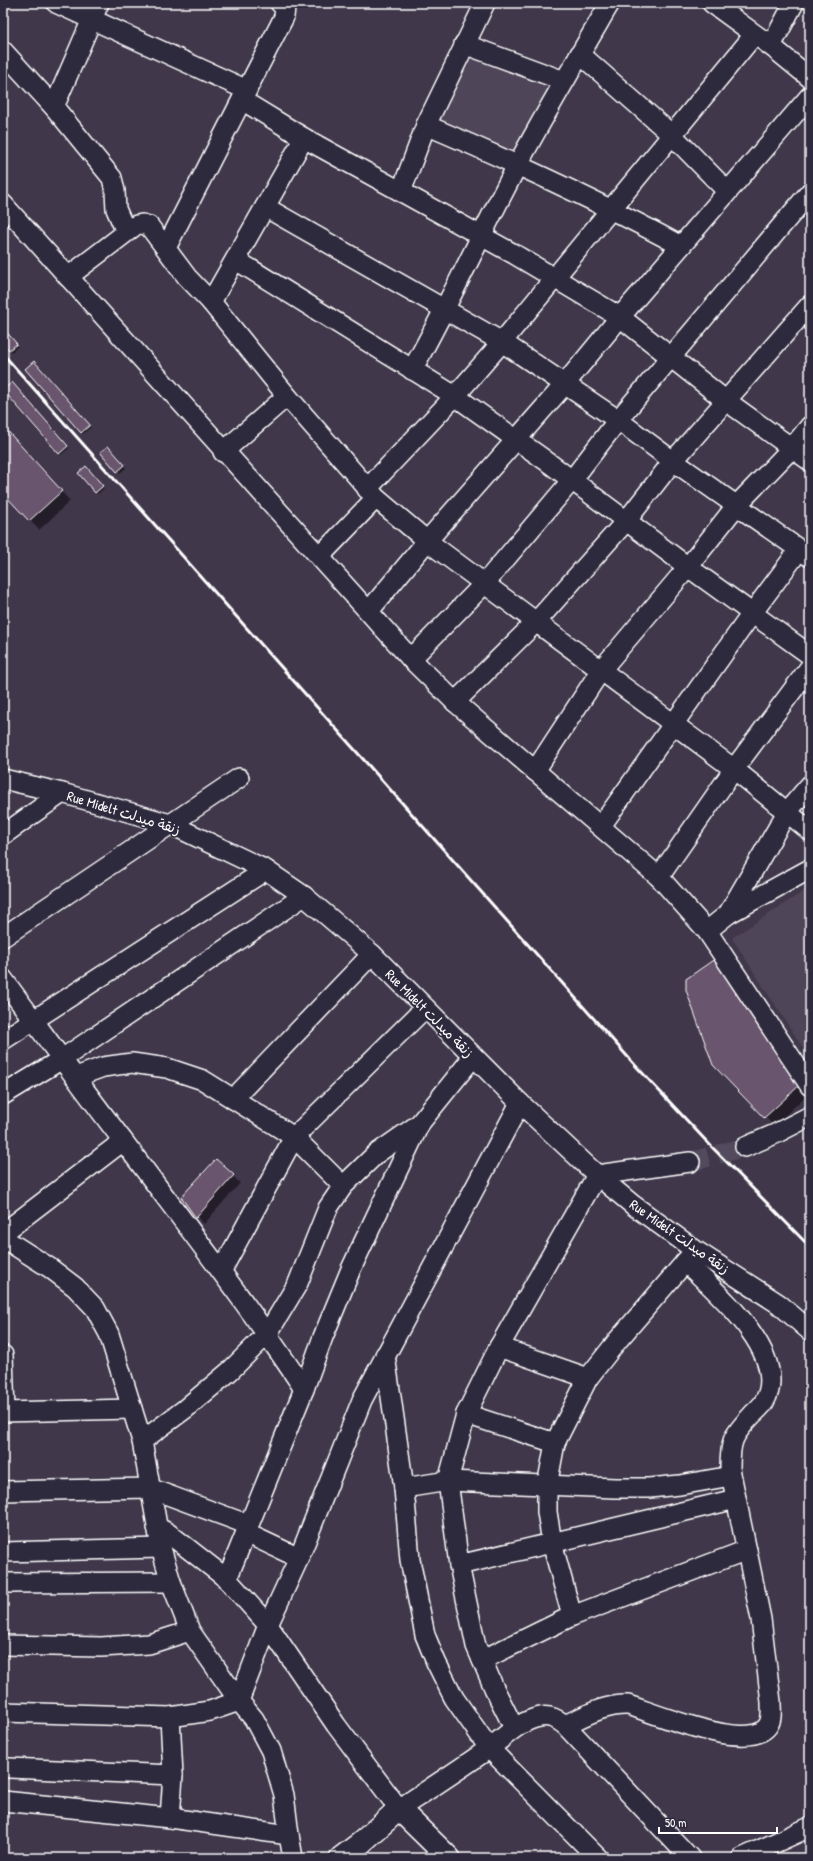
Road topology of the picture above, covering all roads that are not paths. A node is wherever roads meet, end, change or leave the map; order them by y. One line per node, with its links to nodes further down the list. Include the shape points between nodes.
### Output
1 (56, 3): 7 (street)
2 (280, 3): 15 (street, via 285,7 284,17)
3 (485, 3): 9 (street)
4 (610, 3): 12 (street)
5 (712, 3): 8 (street)
6 (794, 3): 10 (street)
7 (96, 11): 15 (street); 17 (street)
8 (754, 35): 10 (street); 19 (street)
9 (464, 44): 14 (street); 18 (street)
10 (771, 46): 13 (street)
11 (3, 51): 17 (street)
12 (580, 54): 14 (street); 19 (street)
13 (810, 78)
14 (564, 81): 21 (street)
15 (244, 95): 20 (street); 31 (street)
16 (810, 96): 22 (street)
17 (54, 107): 28 (street, via 112,178 115,203)
18 (426, 125): 21 (street); 23 (street)
19 (672, 136): 22 (street); 27 (street)
20 (304, 138): 23 (street); 26 (street)
21 (518, 164): 27 (street); 29 (street)
22 (727, 191): 30 (street)
23 (401, 192): 29 (street)
24 (810, 192): 40 (street)
25 (3, 204): 33 (street)
26 (265, 207): 32 (street); 37 (street)
27 (611, 208): 30 (street); 34 (street)
28 (126, 232): 31 (street, via 136,225 148,226); 33 (street)
29 (482, 236): 34 (street); 37 (street)
30 (681, 246): 38 (street)
31 (166, 248): 35 (street, via 187,277)
32 (236, 260): 35 (street); 41 (street)
33 (68, 277): 50 (street)
34 (554, 277): 38 (street); 39 (street)
35 (211, 302): 43 (street)
36 (810, 305): 45 (street)
37 (446, 309): 39 (street); 41 (street)
38 (620, 317): 40 (street); 42 (street)
39 (502, 342): 42 (street); 44 (street)
40 (672, 358): 45 (street); 46 (street)
41 (412, 370): 44 (street)
42 (566, 384): 46 (street); 48 (street)
43 (287, 396): 50 (street); 54 (street)
44 (455, 396): 48 (street); 54 (street)
45 (725, 400): 49 (street); 51 (street)
46 (618, 420): 51 (street); 53 (street)
47 (810, 426): 49 (street)
48 (516, 440): 53 (street); 57 (street)
49 (792, 448): 52 (street); 55 (street)
50 (224, 452): 59 (street)
51 (673, 461): 55 (street); 56 (street)
52 (810, 461)
53 (572, 480): 56 (street); 61 (street)
54 (372, 493): 57 (street); 59 (street)
55 (736, 506): 58 (street); 60 (street)
56 (627, 520): 60 (street); 64 (street)
57 (427, 542): 61 (street); 62 (street)
58 (805, 554): 63 (street)
59 (320, 556): 62 (street)
60 (688, 567): 63 (street); 68 (street)
61 (485, 583): 64 (street); 66 (street)
62 (369, 611): 66 (street)
63 (752, 612): 65 (street); 70 (street)
64 (536, 622): 68 (street); 69 (street)
65 (810, 655)
66 (411, 659): 69 (street)
67 (810, 667): 71 (street)
68 (600, 670): 70 (street); 72 (street)
69 (455, 702): 72 (street)
70 (673, 724): 71 (street); 79 (street)
71 (734, 769): 77 (street); 84 (street)
72 (535, 771): 79 (street)
73 (239, 778): 78 (street)
74 (3, 779): 76 (street, Rue Midelt زنقة ميدلت)
75 (810, 785): 77 (street)
76 (62, 793): 78 (street, Rue Midelt زنقة ميدلت); 81 (street)
77 (787, 812): 80 (street); 86 (street)
78 (170, 824): 83 (street, Rue Midelt زنقة ميدلت); 88 (street)
79 (601, 826): 84 (street)
80 (810, 831)
81 (3, 835)
82 (810, 869): 86 (street)
83 (266, 870): 85 (street, Rue Midelt زنقة ميدلت); 92 (street)
84 (660, 877): 87 (street)
85 (304, 896): 89 (street, Rue Midelt زنقة ميدلت); 95 (street)
86 (728, 914): 87 (street)
87 (707, 931): 97 (street)
88 (3, 937)
89 (372, 954): 91 (street, Rue Midelt زنقة ميدلت); 99 (street)
90 (3, 979): 92 (street)
91 (425, 1008): 94 (street, Rue Midelt زنقة ميدلت); 103 (street)
92 (34, 1020): 93 (street); 95 (street)
93 (3, 1040)
94 (473, 1057): 100 (street, Rue Midelt زنقة ميدلت); 102 (street)
95 (62, 1059): 96 (street); 98 (street)
96 (76, 1077): 99 (street, via 103,1067 132,1063 167,1068 203,1080); 104 (street)
97 (810, 1086)
98 (3, 1095)
99 (233, 1099): 103 (street)
100 (520, 1102): 107 (street, Rue Midelt زنقة ميدلت); 117 (street)
101 (810, 1116): 105 (street)
102 (420, 1123): 108 (street, via 376,1154); 119 (street, via 351,1269)
103 (294, 1137): 108 (street); 112 (street)
104 (123, 1141): 109 (street); 112 (street)
105 (745, 1147)
106 (690, 1162): 107 (street)
107 (597, 1175): 111 (street, Rue Midelt زنقة ميدلت); 115 (street)
108 (343, 1186): 114 (street, via 328,1208 298,1283)
109 (3, 1233)
110 (3, 1238): 120 (street, via 75,1287 95,1308 109,1334)
111 (690, 1256): 113 (street, Rue Midelt زنقة ميدلت, via 779,1304); 118 (street); 125 (street, via 750,1328 763,1353 770,1379 764,1403 739,1429 730,1447)
112 (222, 1270): 114 (street)
113 (810, 1331)
114 (268, 1333): 119 (street); 123 (street, via 230,1371)
115 (500, 1347): 118 (street); 122 (street)
116 (3, 1355): 121 (street)
117 (385, 1355): 129 (street); 138 (street, via 354,1417)
118 (588, 1378): 124 (street)
119 (304, 1389): 133 (street)
120 (132, 1409): 121 (street); 123 (street)
121 (4, 1412)
122 (466, 1414): 124 (street); 126 (street)
123 (142, 1441): 128 (street)
124 (555, 1443): 127 (street)
125 (731, 1476): 127 (street, via 680,1486 649,1488); 131 (street)
126 (448, 1481): 127 (street); 129 (street); 139 (street)
127 (547, 1486): 134 (street, via 547,1512)
128 (149, 1488): 130 (street); 132 (street); 133 (street)
129 (404, 1488): 153 (street, via 410,1560 425,1635 451,1693)
130 (3, 1491)
131 (736, 1499): 134 (street); 136 (street)
132 (157, 1527): 135 (street); 140 (street)
133 (248, 1529): 138 (street); 140 (street)
134 (552, 1543): 139 (street); 143 (street)
135 (161, 1548): 137 (street); 141 (street)
136 (747, 1550): 143 (street); 151 (street, via 761,1619 771,1702 772,1714 766,1728 752,1735 740,1736 715,1732 691,1727 628,1705 605,1708)
137 (3, 1552)
138 (299, 1558): 144 (street)
139 (459, 1565): 147 (street, via 470,1621)
140 (227, 1579): 144 (street)
141 (171, 1582): 142 (street); 145 (street)
142 (3, 1583)
143 (572, 1616): 147 (street)
144 (268, 1625): 148 (street); 157 (street, via 336,1726)
145 (190, 1631): 146 (street, via 149,1644 100,1647); 148 (street)
146 (3, 1645)
147 (482, 1660): 152 (street)
148 (239, 1701): 150 (street, via 210,1711); 160 (street, via 262,1732 275,1761 284,1795)
149 (3, 1712): 150 (street)
150 (170, 1716): 155 (street)
151 (565, 1725): 152 (street, via 550,1716 540,1716); 165 (street)
152 (514, 1728): 153 (street)
153 (489, 1748): 157 (street); 164 (street)
154 (9, 1768): 155 (street)
155 (173, 1775): 158 (street)
156 (3, 1802): 158 (street)
157 (399, 1809): 162 (street); 163 (street)
158 (170, 1818): 160 (street)
159 (810, 1827): 166 (street)
160 (288, 1835): 161 (street)
161 (293, 1858)
162 (340, 1858)
163 (449, 1858)
164 (598, 1858)
165 (690, 1858)
166 (742, 1858)

